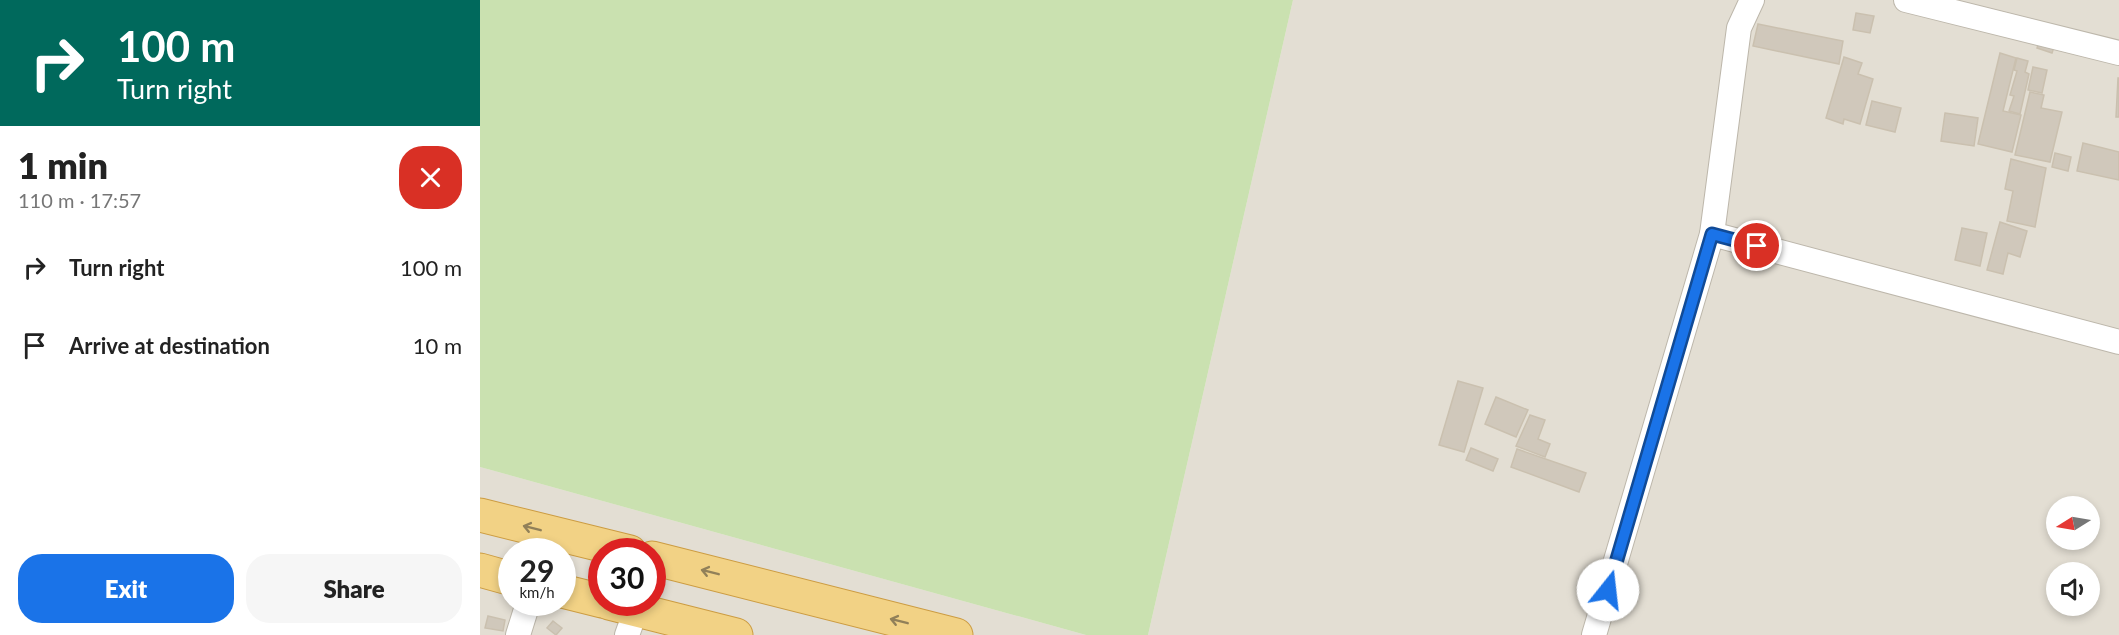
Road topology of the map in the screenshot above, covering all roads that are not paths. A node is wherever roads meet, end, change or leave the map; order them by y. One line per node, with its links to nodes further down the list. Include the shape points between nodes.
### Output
1 (1752, 0): 4 (street, via 1739,28)
2 (1906, 0): 3 (street)
3 (2119, 53)
4 (1712, 234): 5 (street); 16 (street)
5 (2119, 342)
6 (480, 515): 7 (highway, one-way to 6)
7 (588, 542)
8 (666, 562): 15 (highway, one-way to 8)
9 (480, 570): 10 (highway)
10 (498, 575)
11 (524, 616): 13 (street)
12 (624, 616): 14 (highway)
13 (518, 635)
14 (736, 635)
15 (956, 635)
16 (1594, 635)

